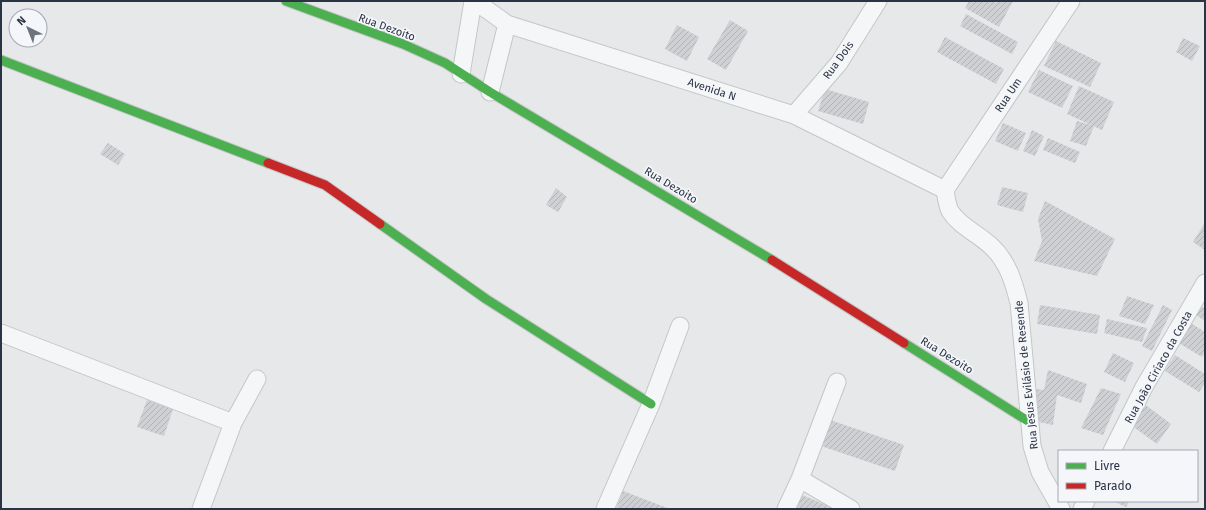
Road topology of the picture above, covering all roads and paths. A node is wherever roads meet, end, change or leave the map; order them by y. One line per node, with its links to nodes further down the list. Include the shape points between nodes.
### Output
1 (286, 1): 7 (street, Rua Dezoito, via 403,44 445,63)
2 (474, 1): 5 (street, Avenida N); 7 (street)
3 (878, 1): 9 (street, Rua Dois, via 839,63)
4 (1071, 1): 10 (street, Rua Um)
5 (506, 24): 8 (street); 9 (street, Avenida N)
6 (1, 60): 16 (street, via 325,185 486,299)
7 (461, 74): 8 (street, Rua Dezoito)
8 (490, 92): 17 (street, Rua Dezoito, via 729,233)
9 (794, 115): 10 (street, Avenida N)
10 (944, 190): 17 (street, Rua Jesus Evilásio de Resende, via 950,209 957,220 993,248 1009,270 1015,284 1019,303)
11 (1205, 284): 19 (street, Rua João Ciríaco da Costa, via 1144,387)
12 (680, 326): 16 (street)
13 (1, 333): 18 (street)
14 (257, 379): 18 (street)
15 (837, 382): 20 (street)
16 (651, 404): 22 (street)
17 (1028, 421): 25 (street, Rua Jesus Evilásio de Resende, via 1035,459)
18 (233, 423): 21 (street)
19 (1112, 450)
20 (800, 479): 23 (street); 24 (street)
21 (201, 509)
22 (605, 509)
23 (786, 509)
24 (851, 509)
25 (1061, 509)

